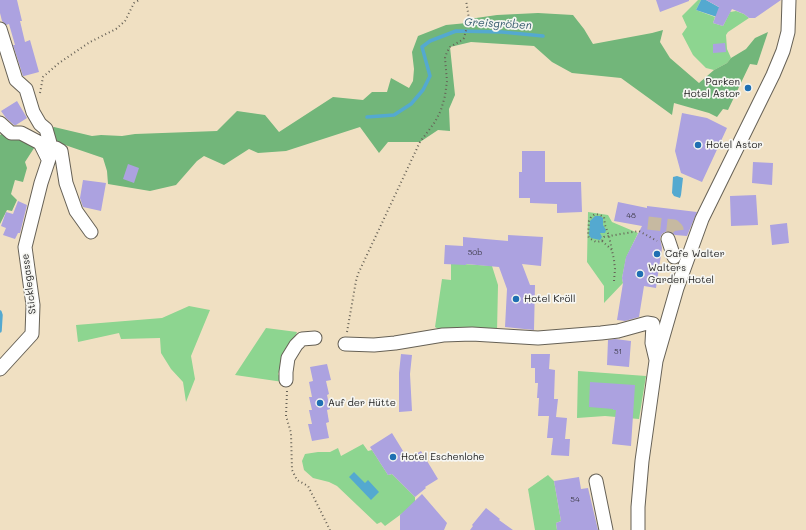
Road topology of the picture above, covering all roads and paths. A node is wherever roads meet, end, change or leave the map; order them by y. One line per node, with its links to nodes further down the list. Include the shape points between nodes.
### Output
1 (139, 0): 5 (path, via 134,3 125,20 116,29 90,42 43,77)
2 (466, 0): 16 (path, via 469,19 464,38 450,47 445,58 447,81 441,110 420,142 358,274)
3 (788, 0): 17 (street, via 788,32 783,51 702,219)
4 (0, 29): 7 (street, via 16,80 26,89 33,112 43,127)
5 (40, 98)
6 (0, 123): 7 (street, via 11,133 18,132)
7 (43, 146): 8 (street, via 56,148 61,152 66,183 76,211); 18 (street, Sticklegasse, via 41,182 24,247 33,305 32,334)
8 (92, 232)
9 (609, 236): 10 (path, via 604,237); 10 (path, via 604,217 595,214 589,221 588,235 596,242); 11 (path, via 639,231); 12 (path)
10 (602, 241): 12 (path)
11 (665, 242): 13 (street)
12 (613, 251): 14 (path)
13 (674, 257)
14 (614, 281)
15 (315, 338): 19 (street, via 302,340 296,345 288,358)
16 (345, 344): 17 (street, via 374,345 465,334 546,337 618,331 647,323 653,324 652,343)
17 (656, 362): 23 (street, via 642,461)
18 (0, 369)
19 (286, 380): 21 (path, via 286,416 290,433 292,470 297,480 308,486)
20 (596, 481): 22 (street)
21 (330, 530)
22 (606, 530)
23 (638, 530)

